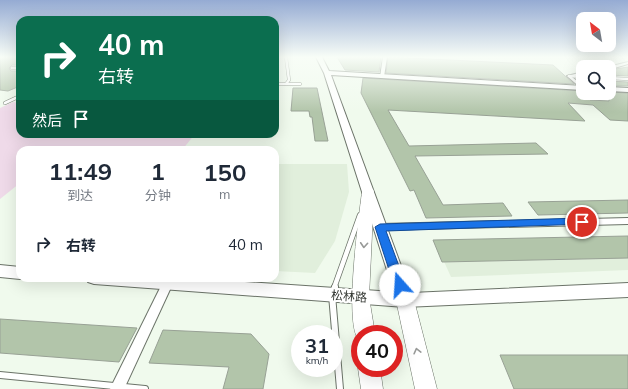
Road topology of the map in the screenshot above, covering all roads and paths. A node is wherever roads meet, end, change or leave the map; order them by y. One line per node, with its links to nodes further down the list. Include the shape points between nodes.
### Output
1 (288, 75): 12 (lane)
2 (328, 75): 19 (street)
3 (366, 75): 5 (street)
4 (573, 75): 6 (street)
5 (382, 76): 14 (street)
6 (569, 76): 7 (lane); 10 (street)
7 (576, 76)
8 (616, 78): 9 (lane)
9 (628, 79)
10 (576, 82)
11 (279, 84): 12 (lane)
12 (286, 84): 13 (lane)
13 (300, 84)
14 (576, 88)
15 (616, 89): 16 (street)
16 (628, 90)
17 (16, 98): 18 (lane)
18 (4, 103)
19 (368, 192): 21 (street); 27 (lane); 28 (main road, one-way to 28)
20 (628, 221): 21 (street)
21 (380, 227): 29 (street)
22 (0, 272): 23 (street)
23 (16, 273)
24 (153, 282): 25 (street, 松林路)
25 (168, 283): 27 (street, 松林路); 33 (street)
26 (628, 290): 29 (street, 松林路)
27 (332, 295): 28 (street, 松林路); 35 (lane)
28 (360, 297): 29 (street, 松林路); 30 (main road)
29 (405, 300): 37 (main road, one-way to 29)
30 (364, 325)
31 (0, 375): 33 (lane)
32 (370, 377): 36 (main road)
33 (118, 388): 34 (lane)
34 (145, 389)
35 (340, 389)
36 (372, 389)
37 (426, 389)

